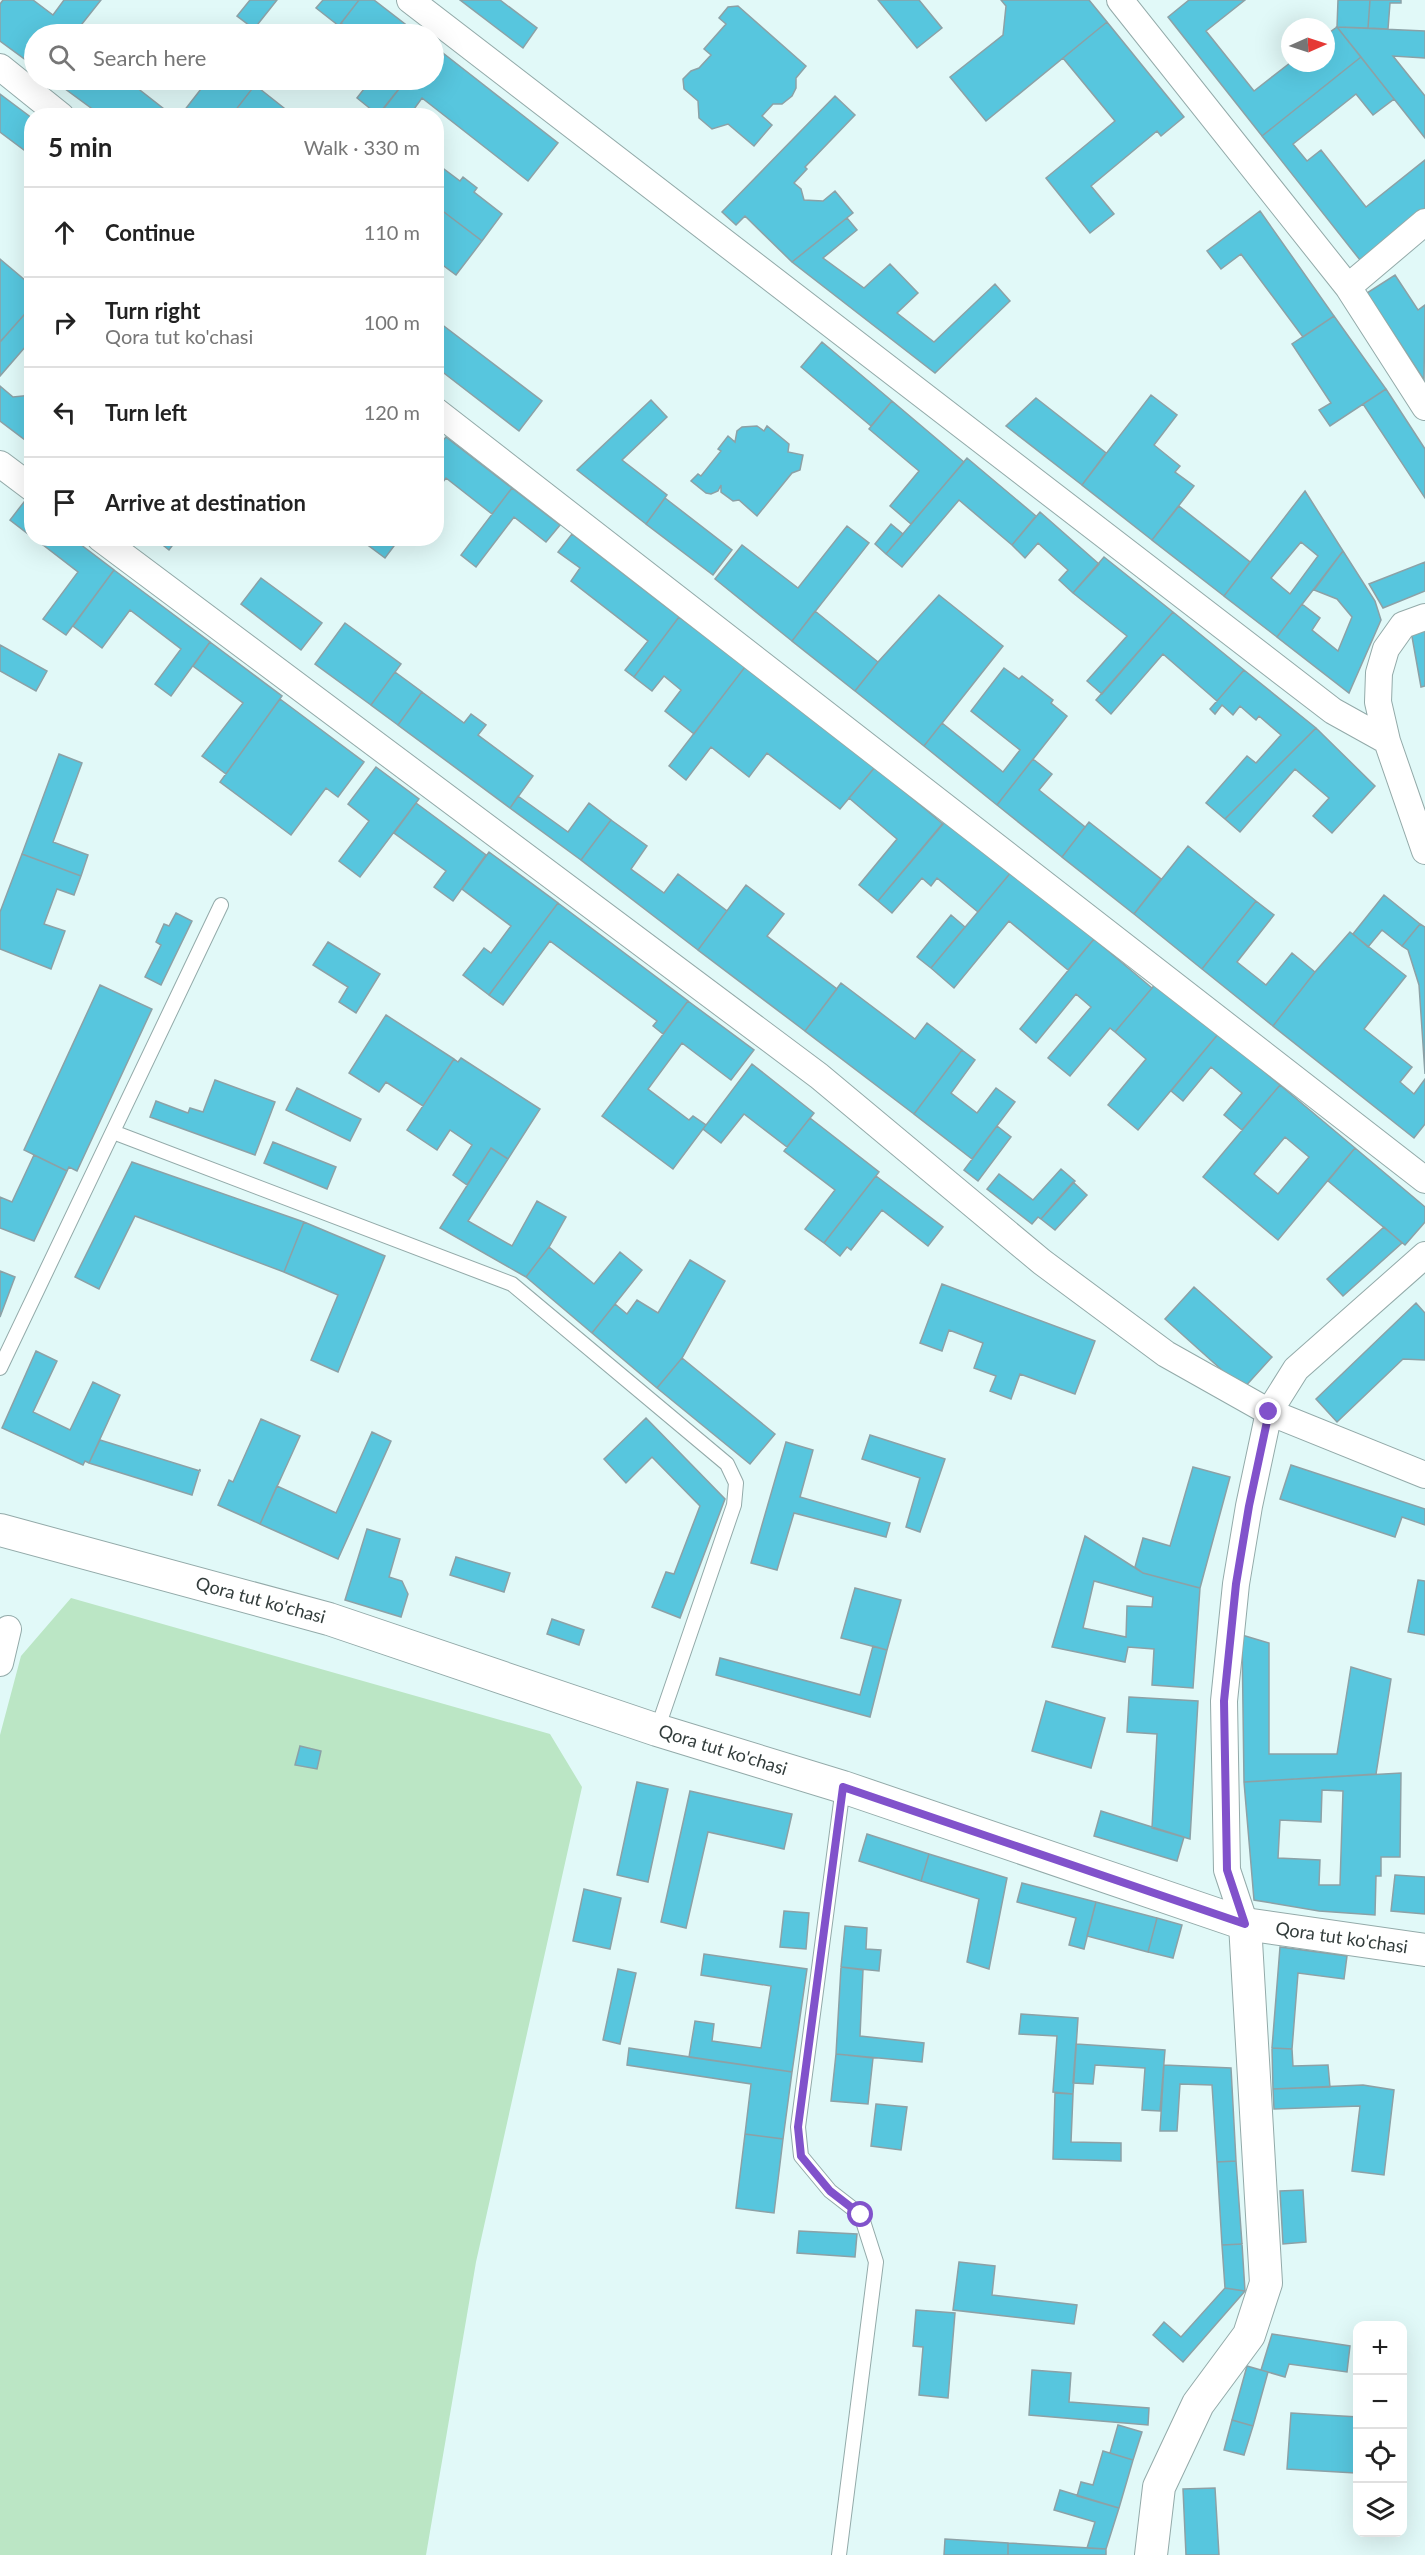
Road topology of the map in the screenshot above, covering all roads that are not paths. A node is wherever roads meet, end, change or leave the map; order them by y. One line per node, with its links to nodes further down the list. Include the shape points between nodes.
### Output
1 (410, 0): 3 (street)
2 (1120, 0): 10 (street)
3 (441, 24)
4 (444, 26): 17 (street, via 1333,711)
5 (0, 67): 6 (street)
6 (24, 86)
7 (29, 90): 8 (street)
8 (51, 108)
9 (1425, 222): 10 (street)
10 (1348, 286): 11 (street)
11 (1425, 407)
12 (444, 417): 21 (street)
13 (0, 464): 14 (street)
14 (24, 482)
15 (111, 546): 24 (street, via 819,1076 1042,1262 1166,1354)
16 (1425, 617): 17 (street, via 1402,626 1386,650 1379,673 1378,702)
17 (1387, 741): 18 (street)
18 (1425, 851)
19 (221, 904): 20 (lane)
20 (113, 1132): 23 (lane); 29 (lane, via 512,1284 727,1464 736,1483 734,1505)
21 (1425, 1180)
22 (1425, 1255): 24 (street, via 1296,1369)
23 (0, 1368)
24 (1269, 1412): 25 (street); 31 (street, via 1236,1584 1224,1701 1227,1870)
25 (1425, 1475)
26 (8, 1538): 29 (street, Qora tut ko'chasi, via 329,1619)
27 (8, 1629): 28 (street)
28 (0, 1663)
29 (657, 1730): 30 (street, Qora tut ko'chasi)
30 (843, 1787): 31 (street, Qora tut ko'chasi); 33 (lane, via 798,2127 801,2156 830,2191 861,2215 876,2262)
31 (1245, 1924): 32 (street, Qora tut ko'chasi); 34 (street, via 1266,2283 1249,2335 1198,2404 1159,2487)
32 (1425, 1950)
33 (839, 2555)
34 (1151, 2555)

